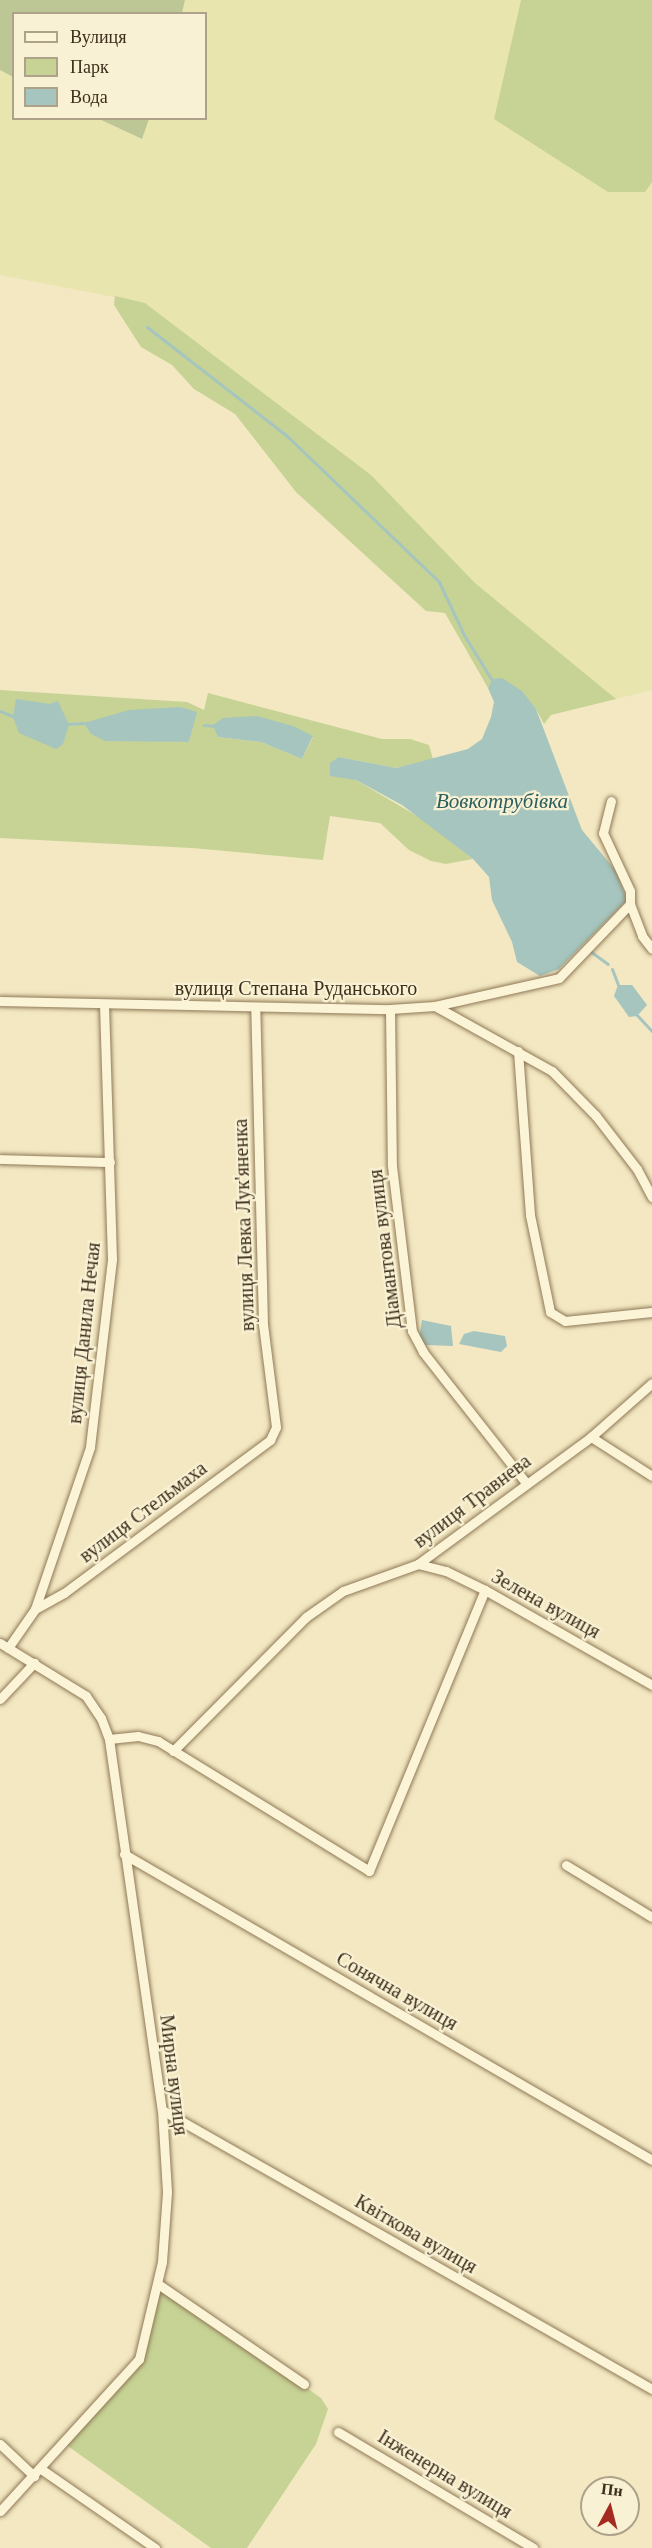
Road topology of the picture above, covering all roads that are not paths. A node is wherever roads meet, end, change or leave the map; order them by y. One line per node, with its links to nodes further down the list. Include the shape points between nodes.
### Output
1 (611, 801): 2 (street, via 603,833 630,891)
2 (630, 904): 3 (street, via 642,936); 6 (street, вулиця Степана Руданського, via 559,978)
3 (652, 949)
4 (0, 1001): 5 (street, вулиця Степана Руданського)
5 (104, 1004): 7 (street, вулиця Степана Руданського); 11 (street, вулиця Данила Нечая)
6 (435, 1006): 8 (street, вулиця Степана Руданського); 9 (street)
7 (255, 1007): 8 (street, вулиця Степана Руданського); 16 (street, вулиця Левка Лук'яненка, via 263,1324 276,1407 276,1427)
8 (390, 1010): 18 (street, Діамантова вулиця, via 393,1166 412,1331 423,1352)
9 (518, 1051): 12 (street, via 552,1071 596,1116 637,1169); 13 (street, via 530,1215 550,1312 566,1322)
10 (0, 1159): 11 (street)
11 (110, 1162): 21 (street, вулиця Данила Нечая, via 112,1259 90,1447)
12 (652, 1197)
13 (652, 1312)
14 (652, 1383): 15 (street, вулиця Травнева)
15 (591, 1437): 17 (street); 18 (street, вулиця Травнева)
16 (270, 1440): 21 (street, вулиця Стельмаха, via 64,1593)
17 (652, 1476)
18 (525, 1483): 19 (street, вулиця Травнева)
19 (418, 1564): 20 (street, Зелена вулиця, via 446,1571); 27 (street, вулиця Травнева, via 343,1591 306,1617)
20 (485, 1590): 24 (street, Зелена вулиця); 27 (street, via 369,1871)
21 (35, 1609): 22 (street, вулиця Данила Нечая)
22 (4, 1645): 23 (street, Мирна вулиця)
23 (34, 1663): 25 (street); 26 (street, Мирна вулиця, via 86,1696)
24 (652, 1685)
25 (0, 1699)
26 (109, 1739): 27 (street, via 148,1738); 28 (street, Мирна вулиця)
27 (173, 1751)
28 (124, 1854): 31 (street, Мирна вулиця); 32 (street, Сонячна вулиця)
29 (566, 1865): 30 (street)
30 (652, 1917)
31 (162, 2110): 33 (street, Мирна вулиця, via 167,2209); 35 (street, Квіткова вулиця)
32 (652, 2160)
33 (158, 2284): 34 (street); 38 (street, Мирна вулиця, via 139,2358)
34 (304, 2384)
35 (652, 2389)
36 (338, 2432): 42 (street, Інженерна вулиця)
37 (0, 2444): 39 (street)
38 (41, 2469): 39 (street, Мирна вулиця); 41 (street)
39 (34, 2476): 40 (street, Мирна вулиця)
40 (0, 2511)
41 (155, 2548)
42 (533, 2548)

